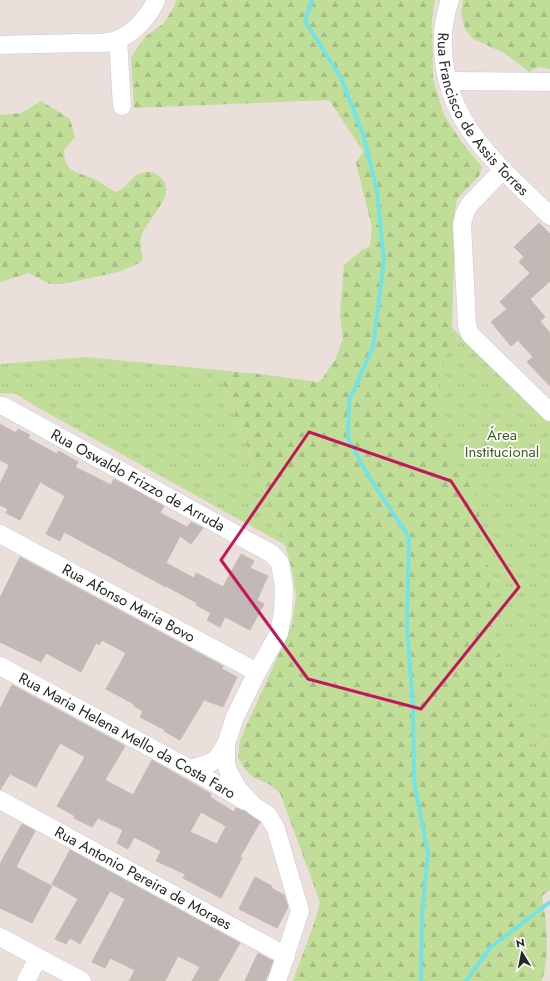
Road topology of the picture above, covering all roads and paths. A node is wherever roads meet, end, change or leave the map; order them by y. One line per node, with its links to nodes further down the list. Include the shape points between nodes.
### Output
1 (156, 0): 3 (street, via 148,15 126,36)
2 (450, 0): 5 (street, Rua Francisco de Assis Torres, via 444,27 443,49)
3 (118, 40): 4 (street); 7 (street)
4 (0, 45)
5 (448, 82): 6 (street); 8 (street, Rua Francisco de Assis Torres, via 453,99 474,136)
6 (550, 82)
7 (122, 106)
8 (503, 170): 9 (street, Rua Francisco de Assis Torres); 11 (street, via 470,204 462,224 467,324 470,334)
9 (550, 216)
10 (2, 406): 14 (street, Rua Oswaldo Frizzo de Arruda, via 272,554 280,563 284,588 283,612 279,634)
11 (550, 412)
12 (0, 534): 14 (street, Rua Afonso Maria Bovo)
13 (0, 666): 16 (street, Rua Maria Helena Mello da Costa Faro)
14 (257, 672): 15 (street, via 235,717)
15 (226, 744): 16 (street, via 217,759); 18 (street, via 226,764 229,773 238,789)
16 (190, 769): 18 (street, Rua Maria Helena Mello da Costa Faro)
17 (0, 800): 20 (street, Rua Antonio Pereira de Moraes)
18 (254, 806): 20 (street, via 268,815 276,829 300,911)
19 (0, 937): 21 (street)
20 (286, 956): 24 (street)
21 (38, 958): 22 (street); 23 (street)
22 (26, 981)
23 (82, 981)
24 (277, 981)

